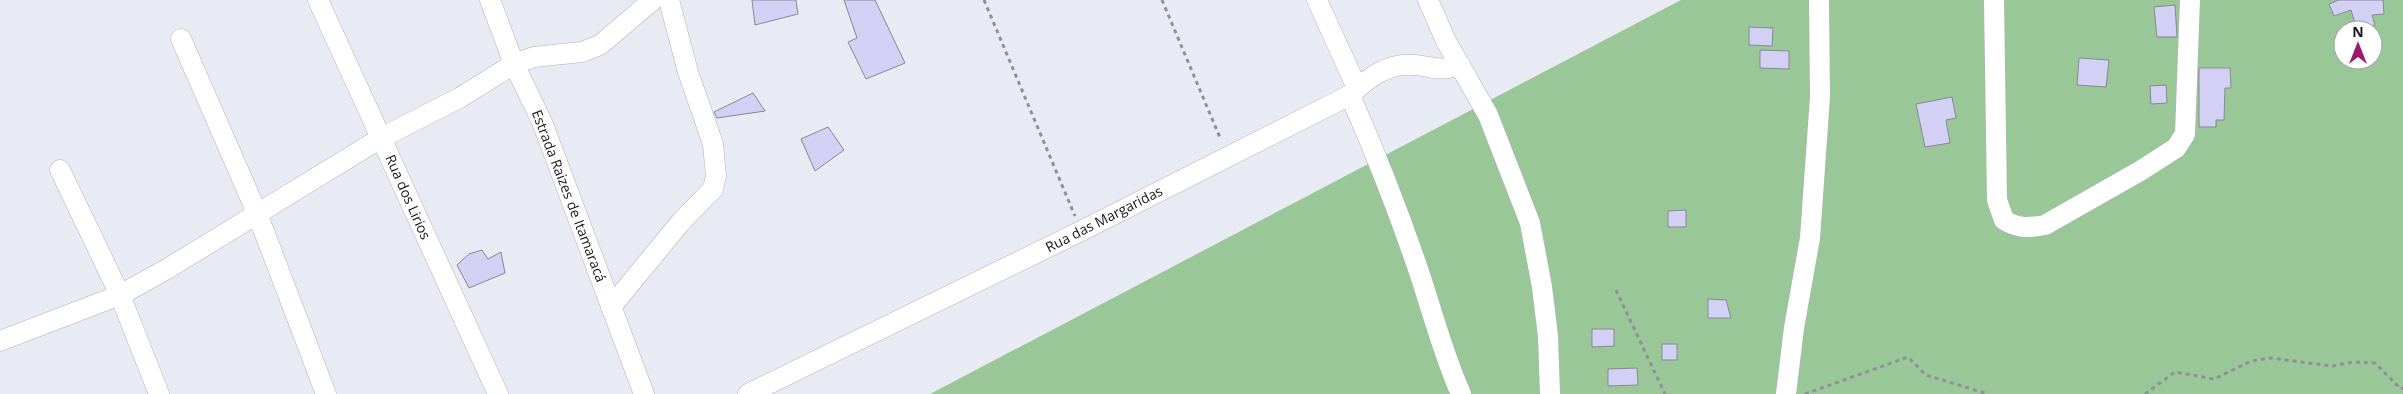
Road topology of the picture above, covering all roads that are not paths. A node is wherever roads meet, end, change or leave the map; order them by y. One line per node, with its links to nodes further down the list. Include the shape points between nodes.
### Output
1 (318, 0): 14 (street, Rua dos Lirios)
2 (490, 0): 11 (street, Estrada Raizes de Itamaracá)
3 (653, 0): 11 (street, via 600,45 582,52 534,57)
4 (669, 0): 18 (street, via 688,72 713,144 716,176 713,189 680,223)
5 (1317, 0): 13 (street)
6 (1428, 0): 12 (street)
7 (1819, 0): 27 (street, via 1820,98 1810,238)
8 (1994, 0): 9 (street, via 1997,200 2004,220 2016,227 2030,228 2046,225 2176,148 2185,134)
9 (2190, 0)
10 (181, 39): 16 (street)
11 (514, 64): 14 (street, via 461,97); 18 (street, Estrada Raizes de Itamaracá, via 542,122)
12 (1460, 64): 13 (street, Rua das Margaridas, via 1441,70 1413,65 1387,68); 26 (street, via 1488,115 1530,223 1547,326)
13 (1354, 92): 24 (street, Rua das Margaridas, via 1081,231); 25 (street)
14 (381, 138): 16 (street); 22 (street, Rua dos Lirios)
15 (60, 170): 17 (street)
16 (257, 213): 17 (street); 21 (street)
17 (120, 295): 19 (street); 20 (street)
18 (611, 307): 23 (street, Estrada Raizes de Itamaracá)
19 (0, 341)
20 (159, 394)
21 (326, 394)
22 (498, 394)
23 (644, 394)
24 (748, 394)
25 (1461, 394)
26 (1550, 394)
27 (1786, 394)

